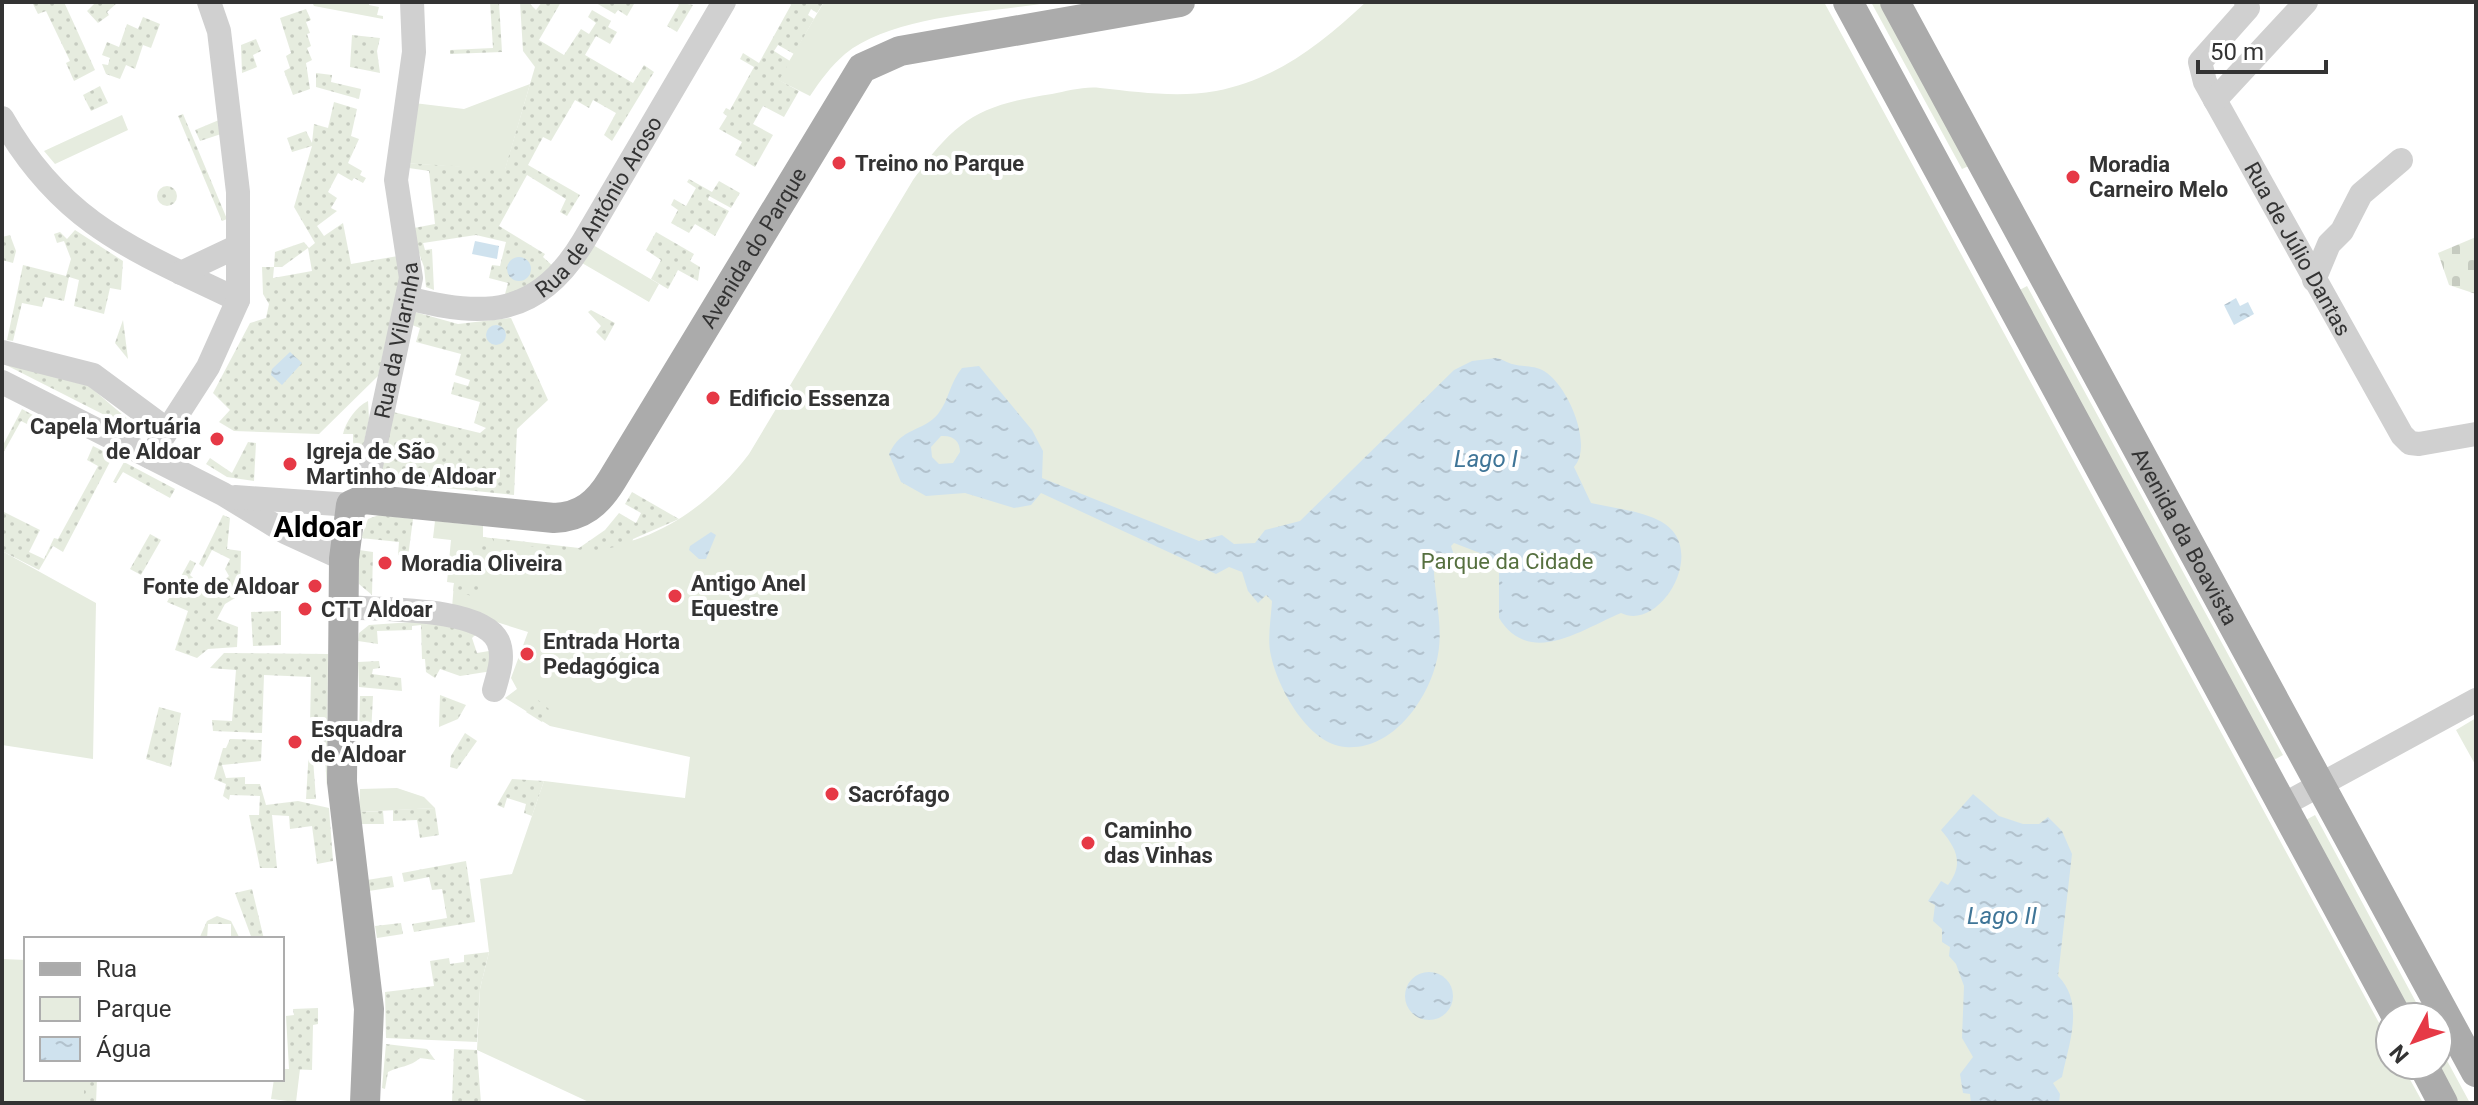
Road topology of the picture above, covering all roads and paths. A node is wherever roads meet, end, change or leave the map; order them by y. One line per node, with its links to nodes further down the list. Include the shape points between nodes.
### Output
1 (209, 2): 15 (street, via 219,31 227,94)
2 (412, 2): 18 (street, Rua da Vilarinha, via 414,52 396,180 411,278)
3 (724, 2): 18 (street, Rua de António Aroso, via 556,280 529,299 493,310 461,310)
4 (1180, 2): 26 (main road, Avenida do Parque, via 900,51 862,68 612,480 585,511 554,518)
5 (1848, 2): 32 (main road, Avenida da Boavista)
6 (1895, 2): 31 (main road, Avenida da Boavista)
7 (2306, 2): 9 (street)
8 (2247, 5): 9 (street); 10 (street, Rua de Júlio Dantas, via 2200,62)
9 (2273, 35): 10 (street)
10 (2215, 100): 13 (street, Rua de Júlio Dantas)
11 (2, 118): 16 (street, via 40,175 73,210 128,248)
12 (2401, 160): 14 (street, via 2361,194)
13 (2294, 244): 14 (street); 17 (street, Rua de Júlio Dantas)
14 (2329, 244): 17 (street)
15 (238, 246): 16 (street); 19 (street)
16 (181, 273): 19 (street)
17 (2314, 280): 23 (street, Rua de Júlio Dantas, via 2410,443)
18 (408, 298): 26 (street, Rua da Vilarinha)
19 (238, 300): 22 (street, via 208,367)
20 (2, 352): 22 (street, via 93,375)
21 (2, 382): 24 (street)
22 (166, 429): 24 (street)
23 (2476, 434)
24 (150, 457): 25 (street)
25 (228, 497): 26 (street); 27 (street)
26 (357, 502): 27 (main road, Rua da Vilarinha)
27 (344, 559): 28 (main road, Rua da Vilarinha)
28 (343, 607): 29 (street, via 440,612 490,630 501,661); 36 (main road, Rua da Vilarinha, via 342,782 369,1009)
29 (494, 690)
30 (2476, 700): 31 (street)
31 (2321, 785): 32 (street); 34 (main road, Avenida da Boavista)
32 (2283, 805): 33 (main road, Avenida da Boavista)
33 (2388, 1001)
34 (2476, 1072)
35 (2431, 1081): 37 (main road)
36 (365, 1103)
37 (2443, 1103)

